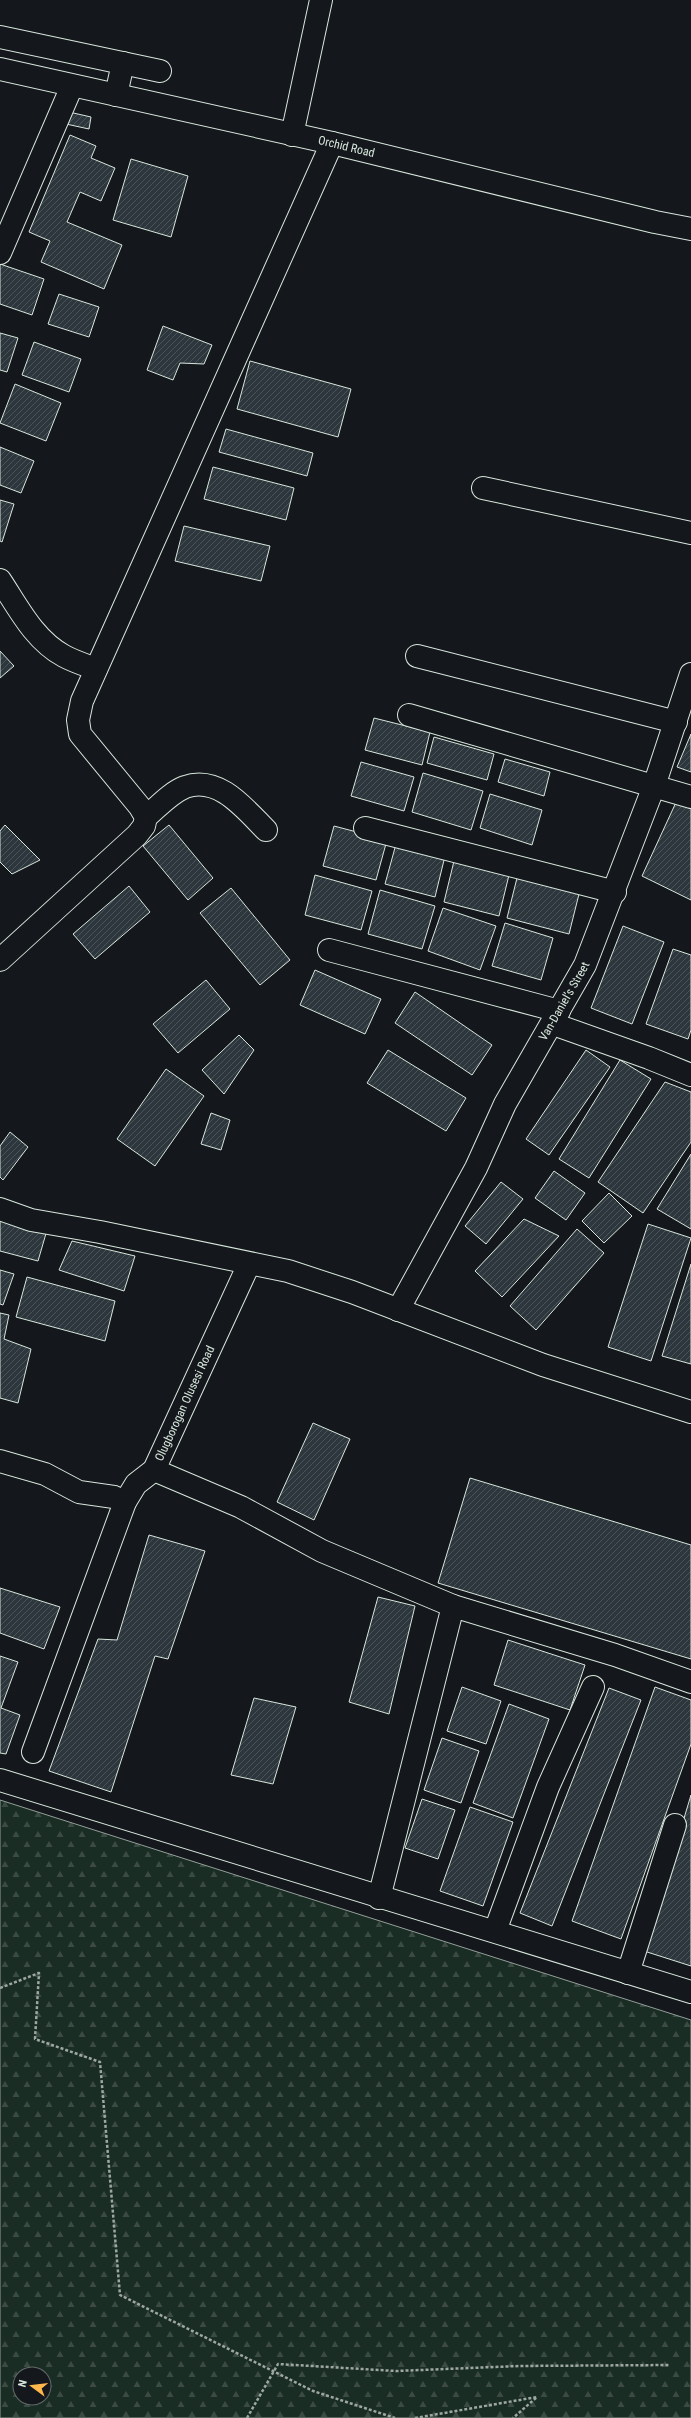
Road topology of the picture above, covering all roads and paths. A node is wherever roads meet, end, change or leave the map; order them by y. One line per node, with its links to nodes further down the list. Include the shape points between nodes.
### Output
1 (321, 0): 8 (street)
2 (0, 37): 3 (street)
3 (123, 63): 5 (street); 7 (street)
4 (0, 69): 6 (street, Orchid Road)
5 (160, 71)
6 (72, 86): 7 (street, Orchid Road); 11 (street)
7 (116, 96): 8 (street, Orchid Road)
8 (292, 134): 9 (street, Orchid Road)
9 (332, 143): 10 (street, Orchid Road); 16 (street)
10 (691, 229)
11 (0, 253)
12 (483, 488): 13 (street)
13 (691, 534)
14 (0, 580): 16 (street, via 32,630 44,643 63,656)
15 (417, 656): 19 (street)
16 (96, 669): 22 (street, via 82,701 78,720 80,734)
17 (691, 674): 19 (street, Van-Daniel’s Street)
18 (409, 715): 20 (street)
19 (676, 722): 20 (street, Van-Daniel’s Street)
20 (654, 786): 21 (street); 25 (street, Van-Daniel’s Street)
21 (691, 797)
22 (146, 817): 24 (street, via 170,796 200,784 217,788 236,800); 27 (street, via 144,826 137,834)
23 (365, 828): 25 (street)
24 (266, 830)
25 (615, 892): 28 (street, Van-Daniel’s Street, via 585,965)
26 (329, 950): 28 (street)
27 (0, 960)
28 (556, 1018): 29 (street); 32 (street, Van-Daniel’s Street, via 505,1104 476,1168)
29 (691, 1075)
30 (0, 1209): 31 (street, via 31,1220)
31 (249, 1264): 32 (street, via 288,1271); 35 (street, Olugborogan Olusesi Road)
32 (398, 1310): 33 (street, via 543,1365)
33 (691, 1412)
34 (0, 1461): 36 (street, via 45,1474 79,1492 114,1496)
35 (154, 1470): 36 (street, Olugborogan Olusesi Road, via 136,1484); 37 (street, via 241,1507 322,1551)
36 (125, 1502): 40 (street, Olugborogan Olusesi Road)
37 (453, 1606): 38 (street, via 615,1655); 43 (street)
38 (691, 1682)
39 (593, 1687): 44 (street, via 548,1787)
40 (33, 1752)
41 (0, 1780): 43 (street)
42 (675, 1825): 45 (street)
43 (379, 1898): 44 (street)
44 (495, 1931): 45 (street)
45 (628, 1973): 47 (street)
46 (0, 1988): 50 (path, via 39,1973 35,2039 100,2062 120,2295 313,2390)
47 (691, 1992)
48 (670, 2365): 49 (path, bridge, via 519,2366 396,2371 278,2364)
49 (247, 2418)
50 (395, 2418)
51 (415, 2418): 52 (path, via 537,2396)
52 (513, 2418)

